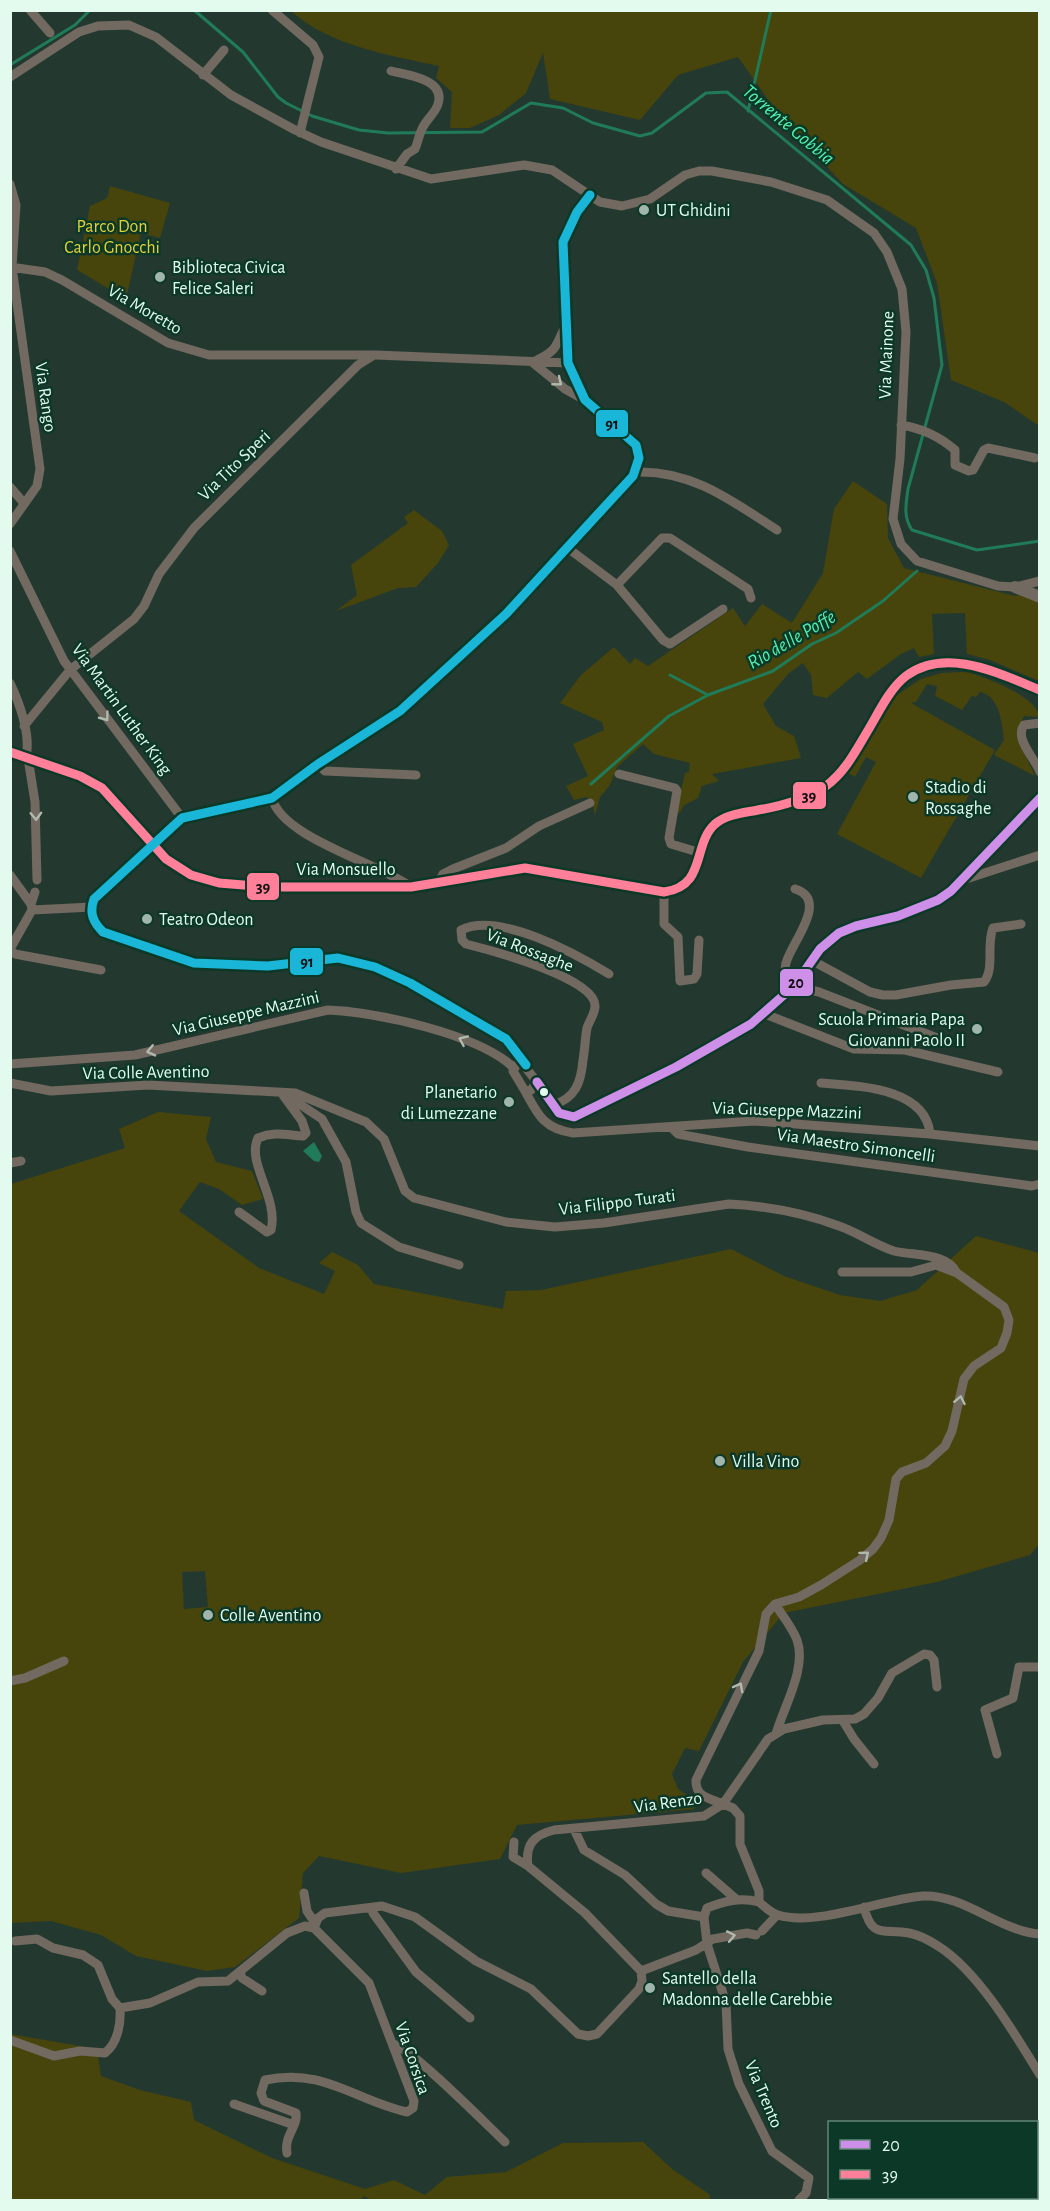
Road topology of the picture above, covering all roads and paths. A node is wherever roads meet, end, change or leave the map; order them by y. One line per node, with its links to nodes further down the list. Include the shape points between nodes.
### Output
1 (30, 10): 3 (street)
2 (272, 10): 8 (street, via 313,45 319,57)
3 (50, 33)
4 (224, 50): 6 (street)
5 (391, 71): 9 (street, via 417,77 438,90 438,106 421,129 415,149 406,154)
6 (203, 75): 7 (street, via 144,29 113,25 79,32); 8 (street, via 239,100)
7 (10, 77)
8 (302, 129): 9 (street)
9 (396, 169): 11 (street, Via Mainone, via 431,179 524,165 552,170)
10 (10, 184): 12 (street, Via Rango, via 16,205)
11 (590, 195): 13 (street, via 563,242); 18 (street, Via Mainone, via 610,206 632,205 650,199 685,175 699,171 732,173 815,194 874,233 897,276 905,303)
12 (11, 267): 14 (street, Via Moretto, via 37,270 62,280 168,343 209,355); 22 (street, Via Rango, via 40,469 37,486)
13 (566, 325): 15 (street, via 553,352); 16 (street)
14 (376, 354): 15 (street); 33 (street, Via Tito Speri, via 358,365 194,528 165,566 134,620)
15 (532, 362): 16 (street, via 556,367); 17 (street, one-way to 17)
16 (568, 363): 17 (street)
17 (585, 400): 20 (street, via 634,442 639,458)
18 (901, 425): 19 (street, via 929,432 956,450 955,465 969,471 988,448); 29 (street, Via Mainone, via 893,519 904,549 917,561 998,586)
19 (1035, 458)
20 (636, 472): 24 (street, via 697,481); 25 (street)
21 (10, 487): 22 (street)
22 (23, 502): 23 (street, Via Rango)
23 (10, 524)
24 (777, 530)
25 (569, 549): 28 (street); 40 (street, via 506,614 400,711)
26 (10, 551): 33 (street, Via Martin Luther King)
27 (1040, 581): 29 (street, Via Mainone)
28 (617, 585): 31 (street, via 662,538 670,538 748,589); 32 (street, via 670,644)
29 (1015, 587): 30 (main road)
30 (1040, 597)
31 (751, 598)
32 (723, 609)
33 (70, 670): 37 (street, Via Tito Speri); 47 (street, Via Martin Luther King, one-way to 47)
34 (10, 683): 37 (street)
35 (1040, 690): 49 (main road, via 962,662 938,664 906,675 845,768 827,785 790,803 723,818 713,826)
36 (1040, 723): 41 (street, via 1024,725 1020,730 1020,737)
37 (24, 726): 39 (street)
38 (10, 752): 39 (main road, Via Monsuello)
39 (27, 758): 48 (main road, Via Monsuello, via 102,788); 54 (street, one-way to 54, via 35,802)
40 (318, 764): 43 (street, via 325,771); 44 (street)
41 (1040, 771)
42 (619, 774): 49 (street, via 675,788 671,844)
43 (416, 775)
44 (272, 798): 47 (street); 51 (street, via 278,813 301,831)
45 (1040, 798): 55 (street)
46 (590, 803): 56 (street, Via Monsuello, via 539,826 506,848 443,874)
47 (182, 818): 48 (street)
48 (153, 846): 57 (main road, Via Monsuello, via 190,875 219,883); 64 (street, via 94,899)
49 (701, 854): 62 (main road, via 690,880)
50 (1039, 856): 55 (street)
51 (369, 867): 52 (street); 57 (street, via 374,875)
52 (383, 872): 58 (street); 59 (street)
53 (10, 876): 63 (street)
54 (37, 880)
55 (960, 881): 68 (street, via 938,900 898,916 845,929)
56 (439, 882): 59 (main road, Via Monsuello); 62 (main road, Via Monsuello, via 525,868)
57 (368, 887): 58 (main road, Via Monsuello)
58 (388, 887): 59 (main road, Via Monsuello)
59 (411, 887)
60 (795, 889): 71 (street, via 808,898 810,910 786,962 786,977)
61 (36, 892): 63 (street)
62 (664, 892): 66 (street, via 665,927 678,937 680,981 694,980 698,974)
63 (31, 907): 64 (street); 67 (street)
64 (92, 907): 75 (street, via 94,924 103,932 194,963 268,966 338,958 375,967 506,1039)
65 (1021, 924): 68 (street, via 993,928 989,937 989,976 984,982 883,995)
66 (699, 940)
67 (10, 950): 69 (street)
68 (813, 961): 71 (street)
69 (101, 970)
70 (609, 974): 81 (street, Via Rossaghe, via 566,948 522,934 477,925 462,930 466,944 549,971 585,989 594,1001 580,1083 570,1097)
71 (794, 986): 72 (street); 73 (street)
72 (765, 1014): 76 (street, via 854,1049 905,1050); 81 (street, via 676,1067 582,1115 563,1116)
73 (937, 1038)
74 (10, 1064): 75 (street, Via Giuseppe Mazzini, one-way to 74, via 447,1034 358,1011 328,1010 135,1055)
75 (519, 1066): 79 (street, Via Giuseppe Mazzini); 79 (street, Via Giuseppe Mazzini)
76 (998, 1072)
77 (10, 1083): 80 (street, Via Colle Aventino, via 51,1091 148,1085)
78 (821, 1083): 83 (street, Via Giuseppe Mazzini, via 868,1087 899,1096 922,1113)
79 (531, 1088): 81 (street, via 545,1093); 82 (street, Via Giuseppe Mazzini, via 545,1123 560,1131)
80 (282, 1093): 86 (street, via 302,1120 306,1133 303,1136 279,1132 256,1142 256,1158 272,1202 271,1230 267,1232); 87 (street, Via Colle Aventino, via 322,1119 346,1162 361,1223 399,1247); 89 (street, Via Filippo Turati, via 295,1093 366,1122 384,1139 405,1191 414,1198 442,1206 506,1222 555,1227 729,1204 749,1205 840,1226 893,1251 937,1258)
81 (553, 1105)
82 (671, 1127): 83 (street, Via Giuseppe Mazzini, via 754,1121); 85 (street, Via Maestro Simoncelli, via 678,1134 748,1148)
83 (930, 1134): 84 (street, Via Giuseppe Mazzini)
84 (1040, 1146)
85 (1040, 1184)
86 (239, 1212)
87 (459, 1265)
88 (842, 1272): 89 (street, Via Filippo Turati, via 910,1272 936,1265)
89 (957, 1273): 90 (street, Via Filippo Turati, one-way to 89, via 806,1593 873,1549 889,1520 896,1479 902,1472 926,1463 945,1446 964,1379 974,1366 1001,1348 1009,1320 1004,1307)
90 (775, 1604): 96 (street, via 797,1640 799,1653); 99 (street, one-way to 90, via 699,1794 696,1780 759,1651 766,1614)
91 (64, 1661): 93 (street)
92 (1040, 1667): 97 (street, via 1019,1667 1013,1698 986,1710)
93 (10, 1681)
94 (937, 1687): 95 (street, via 934,1660 924,1654 892,1673 864,1714)
95 (843, 1721): 96 (street, via 823,1720); 98 (street)
96 (776, 1734): 99 (street, via 768,1739)
97 (997, 1754)
98 (874, 1764)
99 (723, 1804): 100 (street, Via Renzo, via 704,1816); 106 (street, Via Renzo, via 740,1816 740,1844 759,1891)
100 (574, 1829): 102 (street, via 536,1835 526,1855); 110 (street, via 584,1850 625,1875 656,1904 668,1911)
101 (514, 1842): 102 (street, via 513,1857)
102 (528, 1866): 115 (street, via 585,1913)
103 (706, 1873): 105 (street)
104 (304, 1893): 111 (street, Via Corsica)
105 (737, 1900): 106 (street); 110 (street, via 707,1908)
106 (759, 1902): 109 (street)
107 (864, 1907): 109 (street, via 801,1917); 112 (street, via 918,1897 948,1899 1025,1932); 122 (street, via 877,1931 922,1937 957,1960 998,2008)
108 (372, 1908): 111 (street, via 325,1913); 115 (street, via 382,1906 415,1917 476,1961 531,1989 578,2034 597,2034 639,1989); 119 (street, via 416,1972)
109 (777, 1915): 114 (street, one-way to 109, via 713,1939 759,1933)
110 (704, 1917): 114 (street)
111 (314, 1926): 116 (street, via 287,1933); 121 (street, Via Corsica, via 369,1983)
112 (1040, 1934)
113 (15, 1941): 118 (street, via 37,1939 83,1955 98,1965 112,1999)
114 (707, 1944): 115 (street); 127 (street, Via Trento, via 726,2003 728,2049 739,2084 772,2151 809,2178 806,2193)
115 (641, 1971)
116 (240, 1972): 117 (street, via 242,1978); 118 (street, via 228,1981 198,1982 150,2003)
117 (262, 1991)
118 (120, 2008): 120 (street, via 114,2046 105,2053 80,2051 54,2056)
119 (470, 2018)
120 (10, 2040)
121 (393, 2044): 124 (street, Via Corsica, via 414,2101 413,2108 407,2112 399,2110 326,2081 279,2077 265,2080 261,2093 264,2101 296,2114); 125 (street, via 423,2066)
122 (1040, 2074)
123 (234, 2104): 124 (street)
124 (294, 2125): 126 (street, via 287,2138)
125 (505, 2142)
126 (287, 2153)
127 (799, 2200)

